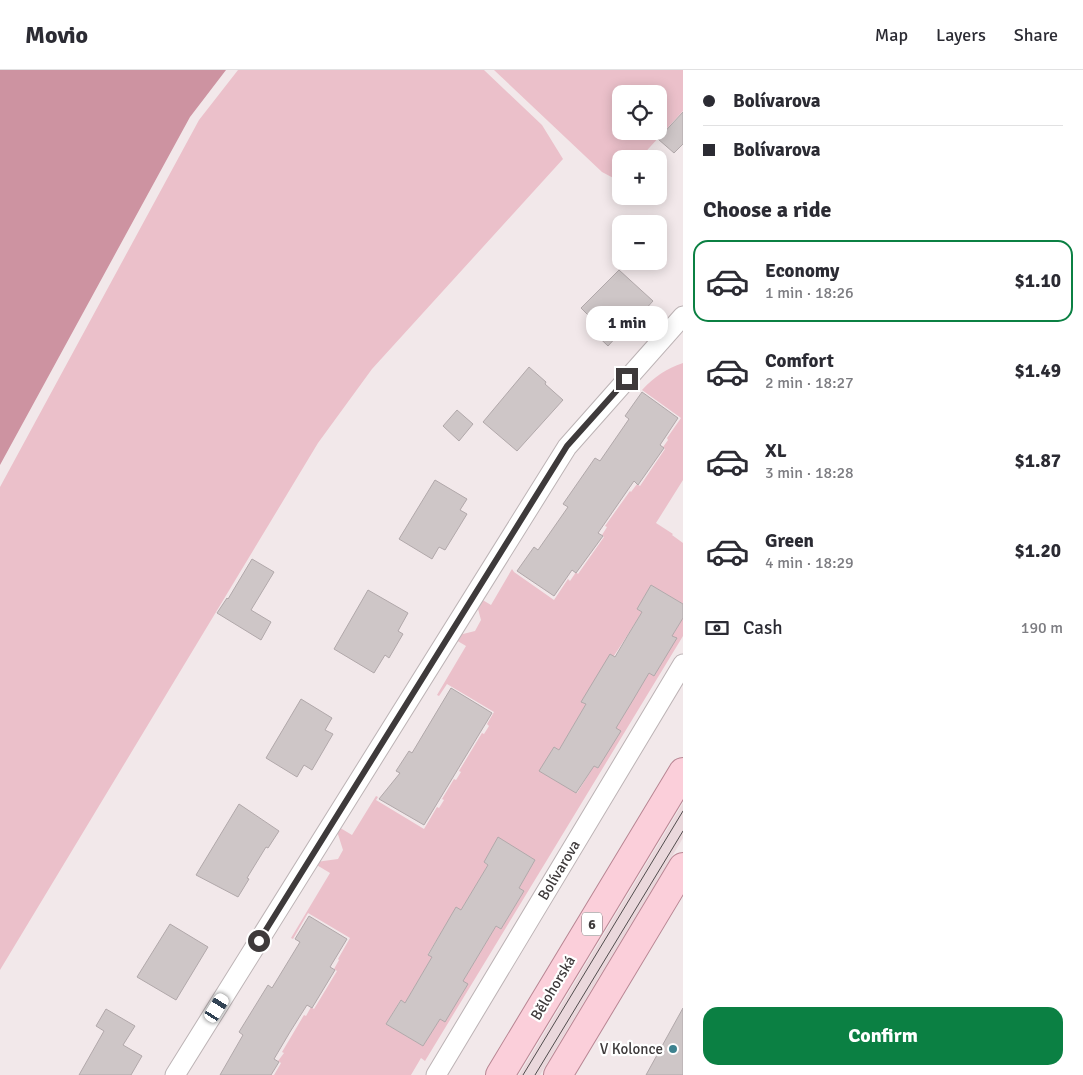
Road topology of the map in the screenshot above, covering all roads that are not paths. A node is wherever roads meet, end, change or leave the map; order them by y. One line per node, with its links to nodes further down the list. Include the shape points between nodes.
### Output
1 (683, 316): 5 (street, via 567,446)
2 (683, 664): 6 (street, Bolívarova)
3 (683, 772): 7 (main road, Bělohorská / 6)
4 (683, 867): 8 (main road)
5 (175, 1075)
6 (436, 1075)
7 (500, 1075)
8 (558, 1075)

